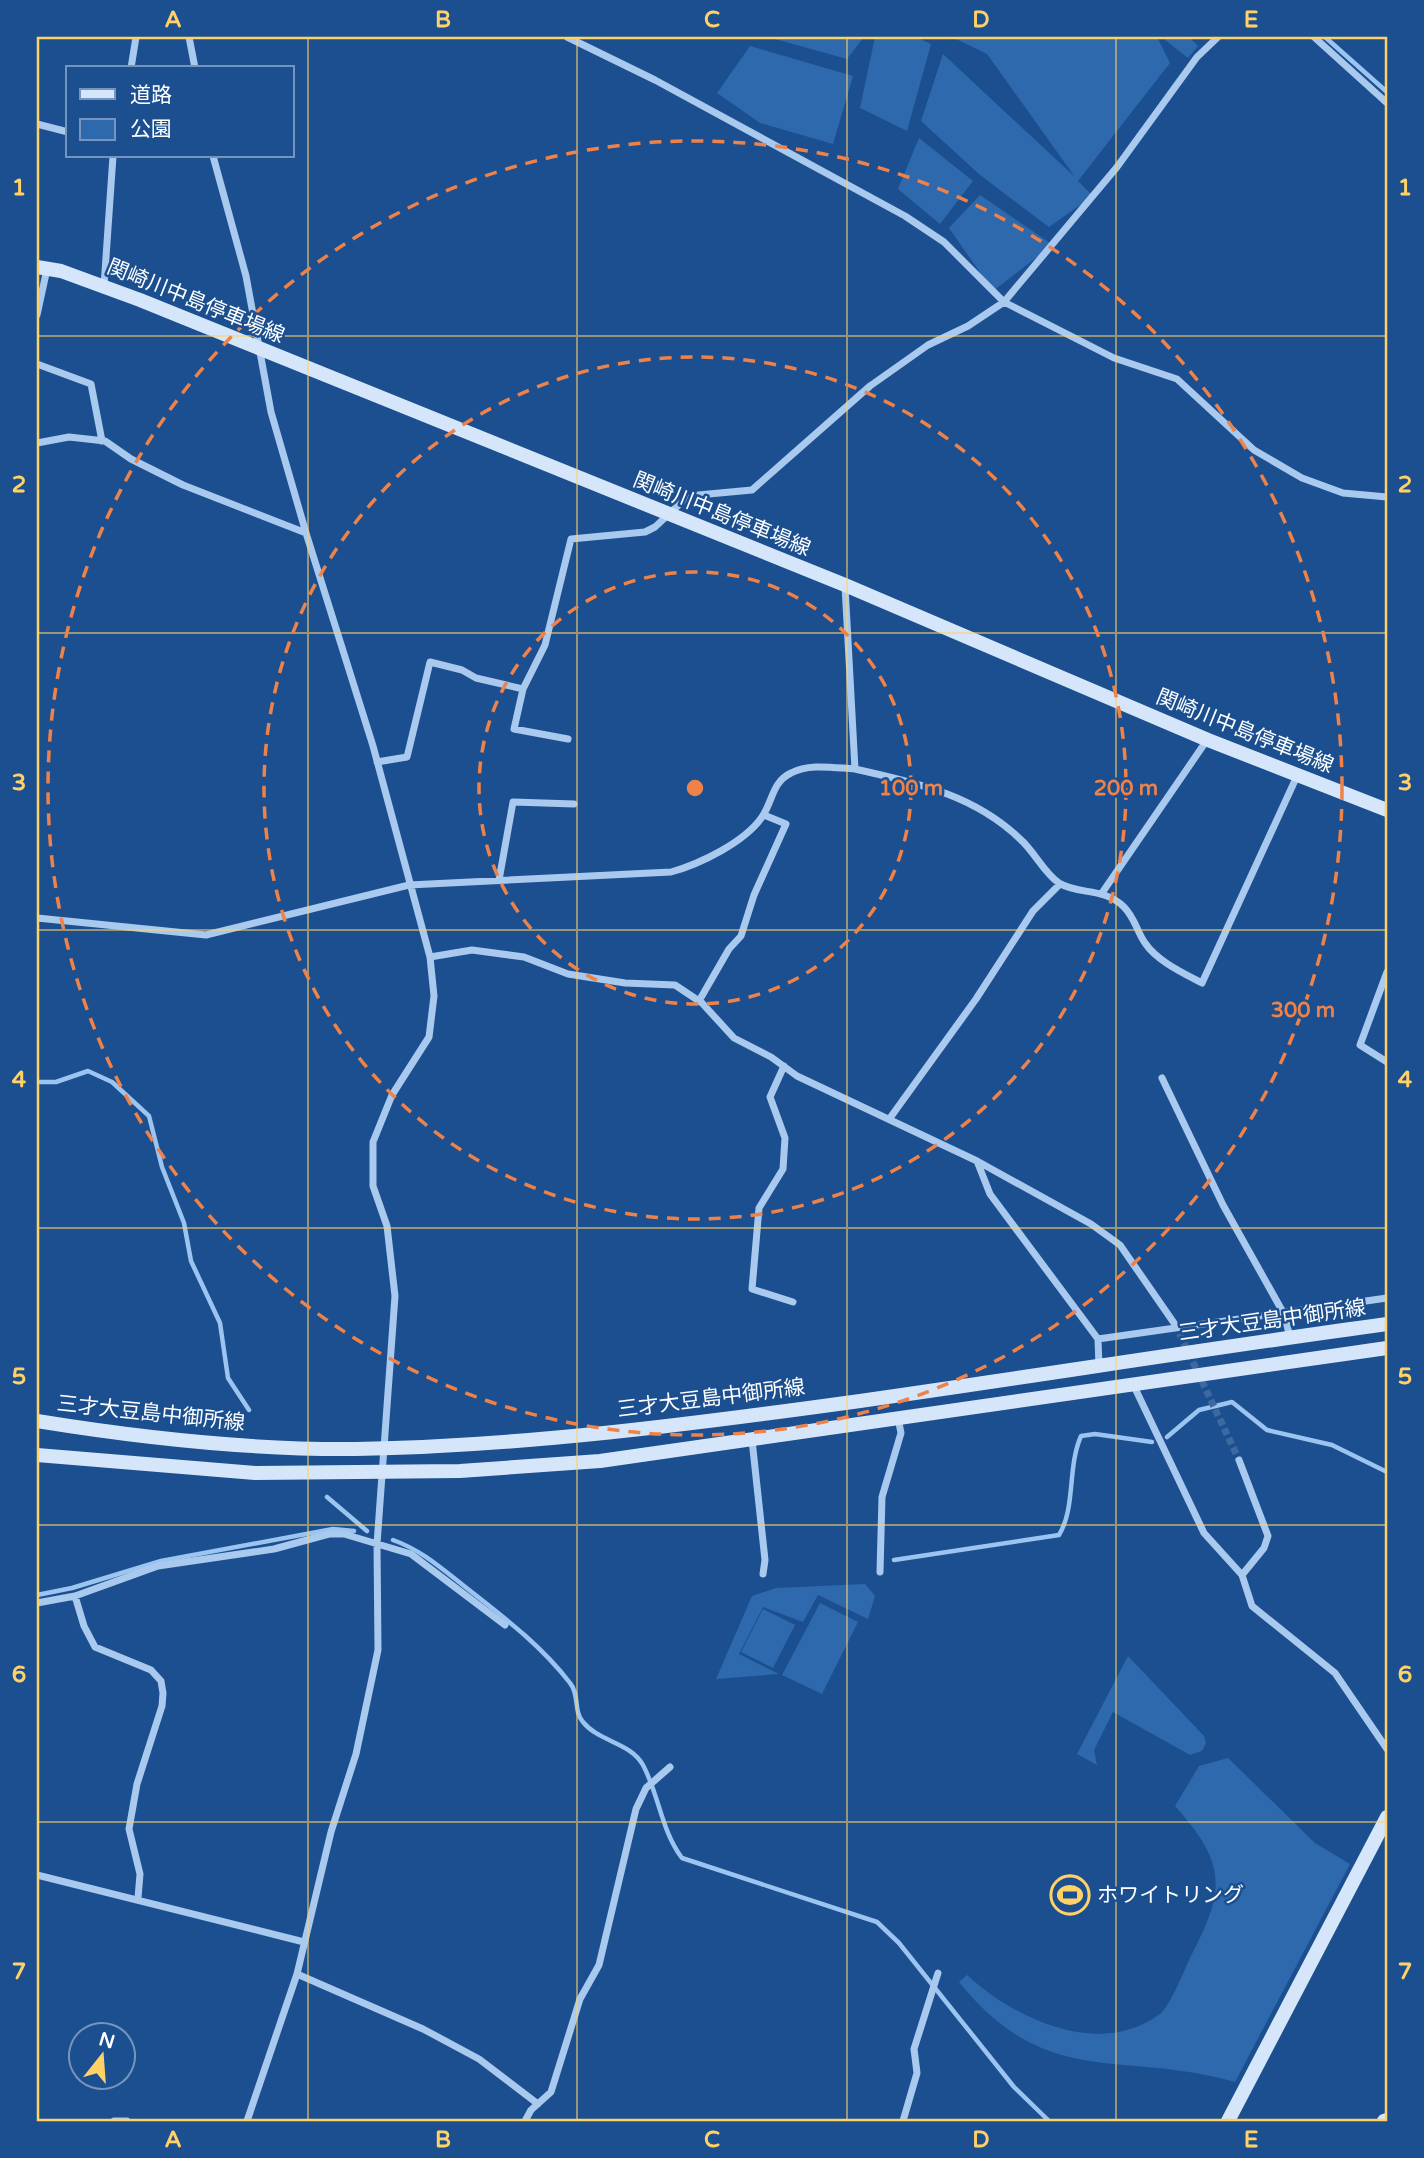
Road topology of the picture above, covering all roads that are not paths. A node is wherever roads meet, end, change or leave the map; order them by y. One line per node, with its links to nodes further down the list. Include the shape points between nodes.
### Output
1 (136, 37): 6 (street)
2 (188, 37): 7 (street)
3 (566, 37): 15 (street, via 655,80 905,216 944,242)
4 (1218, 37): 15 (street, via 1197,57 1065,231)
5 (1314, 37): 8 (street)
6 (131, 66)
7 (195, 66)
8 (1387, 103)
9 (37, 124): 10 (street)
10 (66, 131)
11 (113, 158): 14 (street)
12 (214, 158): 17 (street, via 246,276)
13 (42, 267): 14 (main road, 関崎川中島停車場線); 16 (street)
14 (104, 286): 17 (main road, 関崎川中島停車場線)
15 (1003, 302): 21 (street, via 1114,358 1177,379 1254,450 1302,478 1343,493); 22 (street, via 928,345 870,386 752,490 698,495 684,500)
16 (37, 315)
17 (258, 348): 22 (main road, 関崎川中島停車場線); 23 (street)
18 (37, 364): 19 (street, via 91,384)
19 (102, 441): 20 (street, via 69,437); 23 (street, via 183,485)
20 (37, 443)
21 (1387, 497)
22 (669, 516): 24 (main road, 関崎川中島停車場線); 25 (street, via 645,532 570,539 545,645)
23 (306, 533): 28 (street)
24 (845, 585): 27 (main road, 関崎川中島停車場線); 29 (street)
25 (523, 689): 26 (street, via 514,729); 28 (street, via 430,662 407,757)
26 (568, 739)
27 (1208, 740): 30 (main road, 関崎川中島停車場線); 37 (street)
28 (377, 762): 36 (street)
29 (855, 769): 33 (street, via 807,768 791,773 776,783); 35 (street, via 927,785 971,802 1021,839)
30 (1297, 776): 32 (main road, 関崎川中島停車場線); 37 (street, via 1202,983 1144,942 1123,906)
31 (574, 804): 34 (street, via 513,802)
32 (1387, 810)
33 (764, 815): 34 (street, via 751,831 704,863 671,872); 41 (street, via 786,824 741,936)
34 (499, 880): 36 (street)
35 (1060, 884): 37 (street); 45 (street, via 1032,911)
36 (409, 885): 38 (street, via 206,935); 39 (street)
37 (1102, 893)
38 (37, 918)
39 (430, 957): 41 (street, via 472,950 524,957 568,974 676,985); 60 (street, via 434,996 429,1037 392,1095 373,1142 373,1186 387,1226 395,1296)
40 (1387, 972): 42 (street, via 1360,1045)
41 (699, 1001): 43 (street, via 734,1038)
42 (1387, 1062)
43 (784, 1066): 45 (street); 48 (street, via 770,1097 785,1138 783,1169 759,1208 752,1289)
44 (1162, 1078): 49 (street, via 1223,1205)
45 (890, 1118): 46 (street)
46 (977, 1161): 50 (street, via 1120,1245); 53 (street, via 990,1194)
47 (1387, 1298): 49 (street)
48 (793, 1302)
49 (1284, 1314): 52 (street); 53 (street)
50 (1174, 1323)
51 (1387, 1324): 52 (main road, 三才大豆島中御所線)
52 (1290, 1338): 55 (main road, 三才大豆島中御所線)
53 (1098, 1339): 55 (street)
54 (1386, 1351): 56 (main road, 三才大豆島中御所線)
55 (1099, 1366): 60 (main road, 三才大豆島中御所線, via 722,1420 506,1443)
56 (1133, 1384): 57 (main road, 三才大豆島中御所線); 67 (street, via 1204,1533)
57 (898, 1418): 59 (main road, 三才大豆島中御所線); 65 (street, via 901,1433 882,1497)
58 (37, 1421): 60 (main road, 三才大豆島中御所線, via 117,1434 256,1445)
59 (752, 1440): 63 (main road, 三才大豆島中御所線, via 600,1461 460,1471); 66 (street)
60 (383, 1447): 63 (street)
61 (37, 1455): 63 (main road, 三才大豆島中御所線, via 256,1474)
62 (1239, 1460): 67 (street, via 1268,1536)
63 (383, 1470): 64 (street)
64 (377, 1544): 68 (street, via 330,1534 262,1551 158,1566); 70 (street, via 411,1554); 76 (street, via 378,1650 356,1754)
65 (880, 1572)
66 (763, 1574)
67 (1242, 1575): 71 (street, via 1252,1606 1335,1672)
68 (75, 1596): 69 (street); 75 (street, via 95,1647 151,1670 161,1681 162,1706 137,1784 129,1829 140,1874)
69 (37, 1602)
70 (505, 1625)
71 (1387, 1749)
72 (670, 1767): 79 (street, via 646,1788 636,1809 599,1965 580,1999 551,2092)
73 (1387, 1817): 85 (main road)
74 (37, 1875): 75 (street)
75 (138, 1898): 76 (street)
76 (304, 1942): 77 (street)
77 (298, 1973): 79 (street, via 479,2059); 82 (street)
78 (937, 1976): 84 (street, via 914,2049 917,2073)
79 (538, 2104): 83 (street)
80 (114, 2121): 81 (street)
81 (127, 2121)
82 (247, 2121)
83 (525, 2121)
84 (903, 2121)
85 (1228, 2121)

